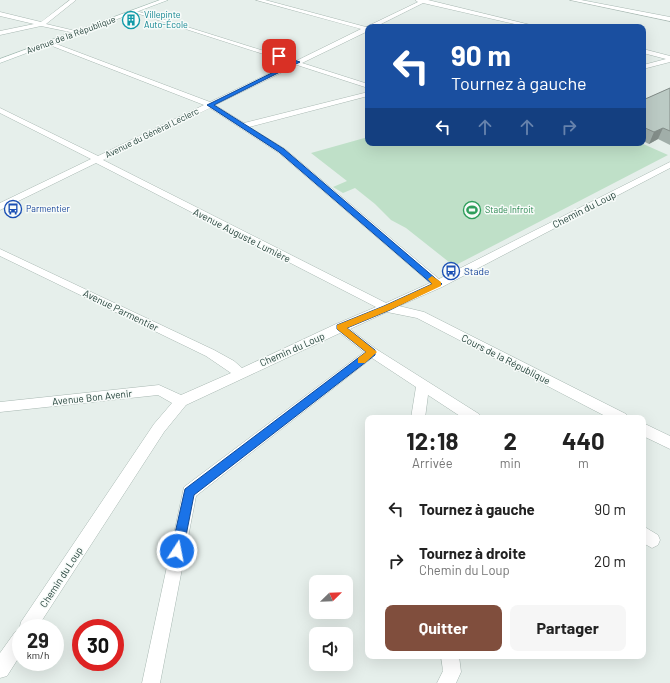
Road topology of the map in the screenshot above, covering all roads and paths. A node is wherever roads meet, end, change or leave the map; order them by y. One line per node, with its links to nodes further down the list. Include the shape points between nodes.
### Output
1 (73, 0): 9 (street)
2 (165, 0): 6 (street, Avenue de la République)
3 (259, 0): 12 (street)
4 (422, 0): 10 (street, Avenue du Général Leclerc); 11 (street)
5 (573, 0): 8 (street)
6 (135, 11): 15 (street, Avenue de la République); 20 (street)
7 (0, 14): 9 (street)
8 (670, 19)
9 (42, 24): 14 (street); 15 (street)
10 (376, 24)
11 (523, 24)
12 (365, 27)
13 (365, 29): 20 (street, Avenue du Général Leclerc)
14 (0, 33)
15 (78, 33): 16 (street, Avenue de la République)
16 (49, 43): 19 (street, Avenue de la République); 24 (street)
17 (646, 52): 18 (street)
18 (670, 59): 21 (street)
19 (0, 61)
20 (298, 62): 22 (street); 24 (street, Avenue du Général Leclerc)
21 (646, 66)
22 (365, 85)
23 (365, 95): 26 (street)
24 (210, 105): 26 (street); 27 (street, Avenue du Général Leclerc)
25 (0, 110): 27 (street, Avenue Auguste Lumière)
26 (242, 126): 31 (street, via 282,151)
27 (97, 160): 29 (street, Avenue du Général Leclerc); 32 (street, Avenue Auguste Lumière)
28 (670, 165): 31 (street, Chemin du Loup)
29 (0, 207)
30 (0, 252): 35 (street, Avenue Parmentier, via 210,353)
31 (438, 284): 32 (street, Chemin du Loup)
32 (387, 308): 33 (street, Chemin du Loup); 41 (street, Cours de la République, via 420,315)
33 (340, 327): 34 (street); 35 (street, Chemin du Loup)
34 (372, 352): 36 (street); 48 (street, via 189,492)
35 (240, 373): 37 (street, Chemin du Loup)
36 (423, 385): 39 (street); 40 (street)
37 (181, 401): 38 (street, Avenue Bon Avenir, via 159,390); 44 (street, Chemin du Loup, via 159,428)
38 (0, 407)
39 (418, 415)
40 (469, 415)
41 (615, 415)
42 (646, 431): 43 (street)
43 (670, 443)
44 (33, 619)
45 (12, 652): 47 (street)
46 (450, 659): 49 (street, via 452,672)
47 (0, 670)
48 (151, 683)
49 (446, 683)

